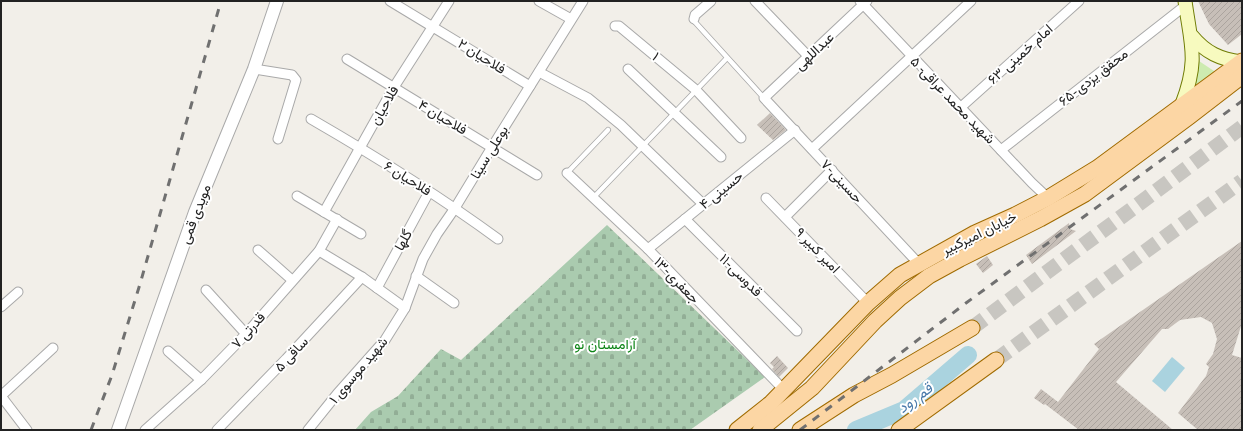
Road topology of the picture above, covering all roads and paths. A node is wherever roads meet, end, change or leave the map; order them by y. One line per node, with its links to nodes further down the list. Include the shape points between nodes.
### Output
1 (278, 1): 21 (street, مویدی قمی)
2 (390, 1): 14 (street)
3 (449, 1): 14 (street, فلاحیان)
4 (539, 1): 12 (street)
5 (583, 1): 12 (street, بوعلی سینا)
6 (711, 1): 13 (street, via 695,15)
7 (755, 1): 17 (street)
8 (971, 1): 18 (street)
9 (1079, 1): 30 (street, امام خمینی ۶۳)
10 (863, 2): 17 (street, عبداللهی); 18 (street, شهید محمد عراقی- ۵)
11 (1186, 3): 16 (main road); 41 (street, محقق یزدی-۶۵)
12 (571, 19): 24 (street, بوعلی سینا)
13 (694, 19): 19 (lane)
14 (434, 26): 25 (street, فلاحیان ۲); 26 (street, فلاحیان)
15 (615, 26): 27 (street, ۱, via 619,26 638,41)
16 (1192, 36): 23 (main road, via 1201,47 1226,60); 29 (main road, via 1194,60 1191,82)
17 (808, 56): 28 (street, عبداللهی)
18 (911, 57): 30 (street, شهید محمد عراقی- ۵); 40 (street)
19 (727, 58): 27 (lane); 28 (lane)
20 (347, 59): 26 (street, فلاحیان ۴)
21 (254, 69): 36 (street, via 292,75 296,80); 83 (street, مویدی قمی, via 195,212)
22 (628, 69): 31 (street)
23 (1238, 70): 29 (main road, خیابان امیرکبیر); 88 (main road, خیابان امیرکبیر, via 1084,194 1040,220 928,276 875,321 812,388)
24 (539, 72): 25 (street, بوعلی سینا); 37 (street, via 588,98)
25 (530, 86): 38 (street, بوعلی سینا)
26 (394, 87): 38 (street, فلاحیان ۴); 39 (street, فلاحیان)
27 (696, 90): 31 (lane); 35 (street, ۱)
28 (764, 98): 34 (street, حسینی-۷)
29 (1182, 104): 50 (main road, خیابان امیرکبیر, via 1097,168)
30 (960, 108): 41 (street, شهید محمد عراقی- ۵)
31 (674, 113): 37 (lane); 42 (street)
32 (311, 119): 39 (street, فلاحیان ۶)
33 (608, 130): 44 (lane)
34 (795, 130): 40 (street, حسینی-۷); 51 (street, حسینی ۴)
35 (741, 138)
36 (278, 139)
37 (643, 146): 48 (lane); 51 (street)
38 (492, 147): 45 (street, فلاحیان ۴); 52 (street, بوعلی سینا)
39 (360, 148): 46 (street, فلاحیان ۶); 53 (street, فلاحیان)
40 (812, 149): 43 (street, حسینی-۷)
41 (1001, 150): 50 (street, شهید محمد عراقی- ۵)
42 (721, 157)
43 (832, 170): 54 (street); 62 (street, حسینی-۷)
44 (567, 173): 48 (street, جعفری-۱۳)
45 (537, 175)
46 (429, 192): 52 (street, فلاحیان ۶); 66 (street, گلها)
47 (297, 196): 53 (street)
48 (593, 198): 59 (street, جعفری-۱۳)
49 (766, 198): 54 (street, امیر کبیر ۹)
50 (1048, 198): 62 (main road, خیابان امیرکبیر, via 975,233)
51 (703, 204): 55 (street, حسینی ۴)
52 (455, 208): 58 (street, فلاحیان ۶); 63 (street, بوعلی سینا, via 437,234)
53 (324, 212): 56 (street)
54 (786, 216): 70 (street, امیر کبیر ۹)
55 (686, 219): 59 (street, حسینی ۴); 74 (street, قدوسی-۱۱)
56 (337, 220): 57 (street); 61 (street, قدرتی ۷)
57 (361, 234)
58 (498, 240)
59 (648, 249): 80 (street, جعفری-۱۳)
60 (258, 250): 65 (street)
61 (319, 250): 64 (street); 65 (street, قدرتی ۷)
62 (919, 264): 70 (main road, خیابان امیرکبیر, via 888,284)
63 (416, 276): 69 (street); 72 (street, بوعلی سینا)
64 (362, 277): 66 (street); 85 (street, ساقی ۵)
65 (292, 280): 75 (street, قدرتی ۷)
66 (377, 288): 72 (street)
67 (206, 290): 75 (street)
68 (18, 292): 71 (street)
69 (454, 303)
70 (868, 303): 80 (main road, خیابان امیرکبیر)
71 (1, 307)
72 (405, 308): 86 (street, شهید موسوی ۱, via 385,340)
73 (972, 328): 89 (main road, via 854,394)
74 (797, 331)
75 (246, 334): 79 (street, قدرتی ۷)
76 (53, 348): 81 (street)
77 (168, 351): 79 (street)
78 (996, 360): 90 (main road)
79 (200, 380): 84 (street, قدرتی ۷)
80 (784, 390): 87 (main road, خیابان امیرکبیر)
81 (1, 396): 82 (street)
82 (25, 429)
83 (120, 429)
84 (145, 430)
85 (217, 430)
86 (308, 430)
87 (737, 430)
88 (760, 430)
89 (800, 430)
90 (899, 430)

